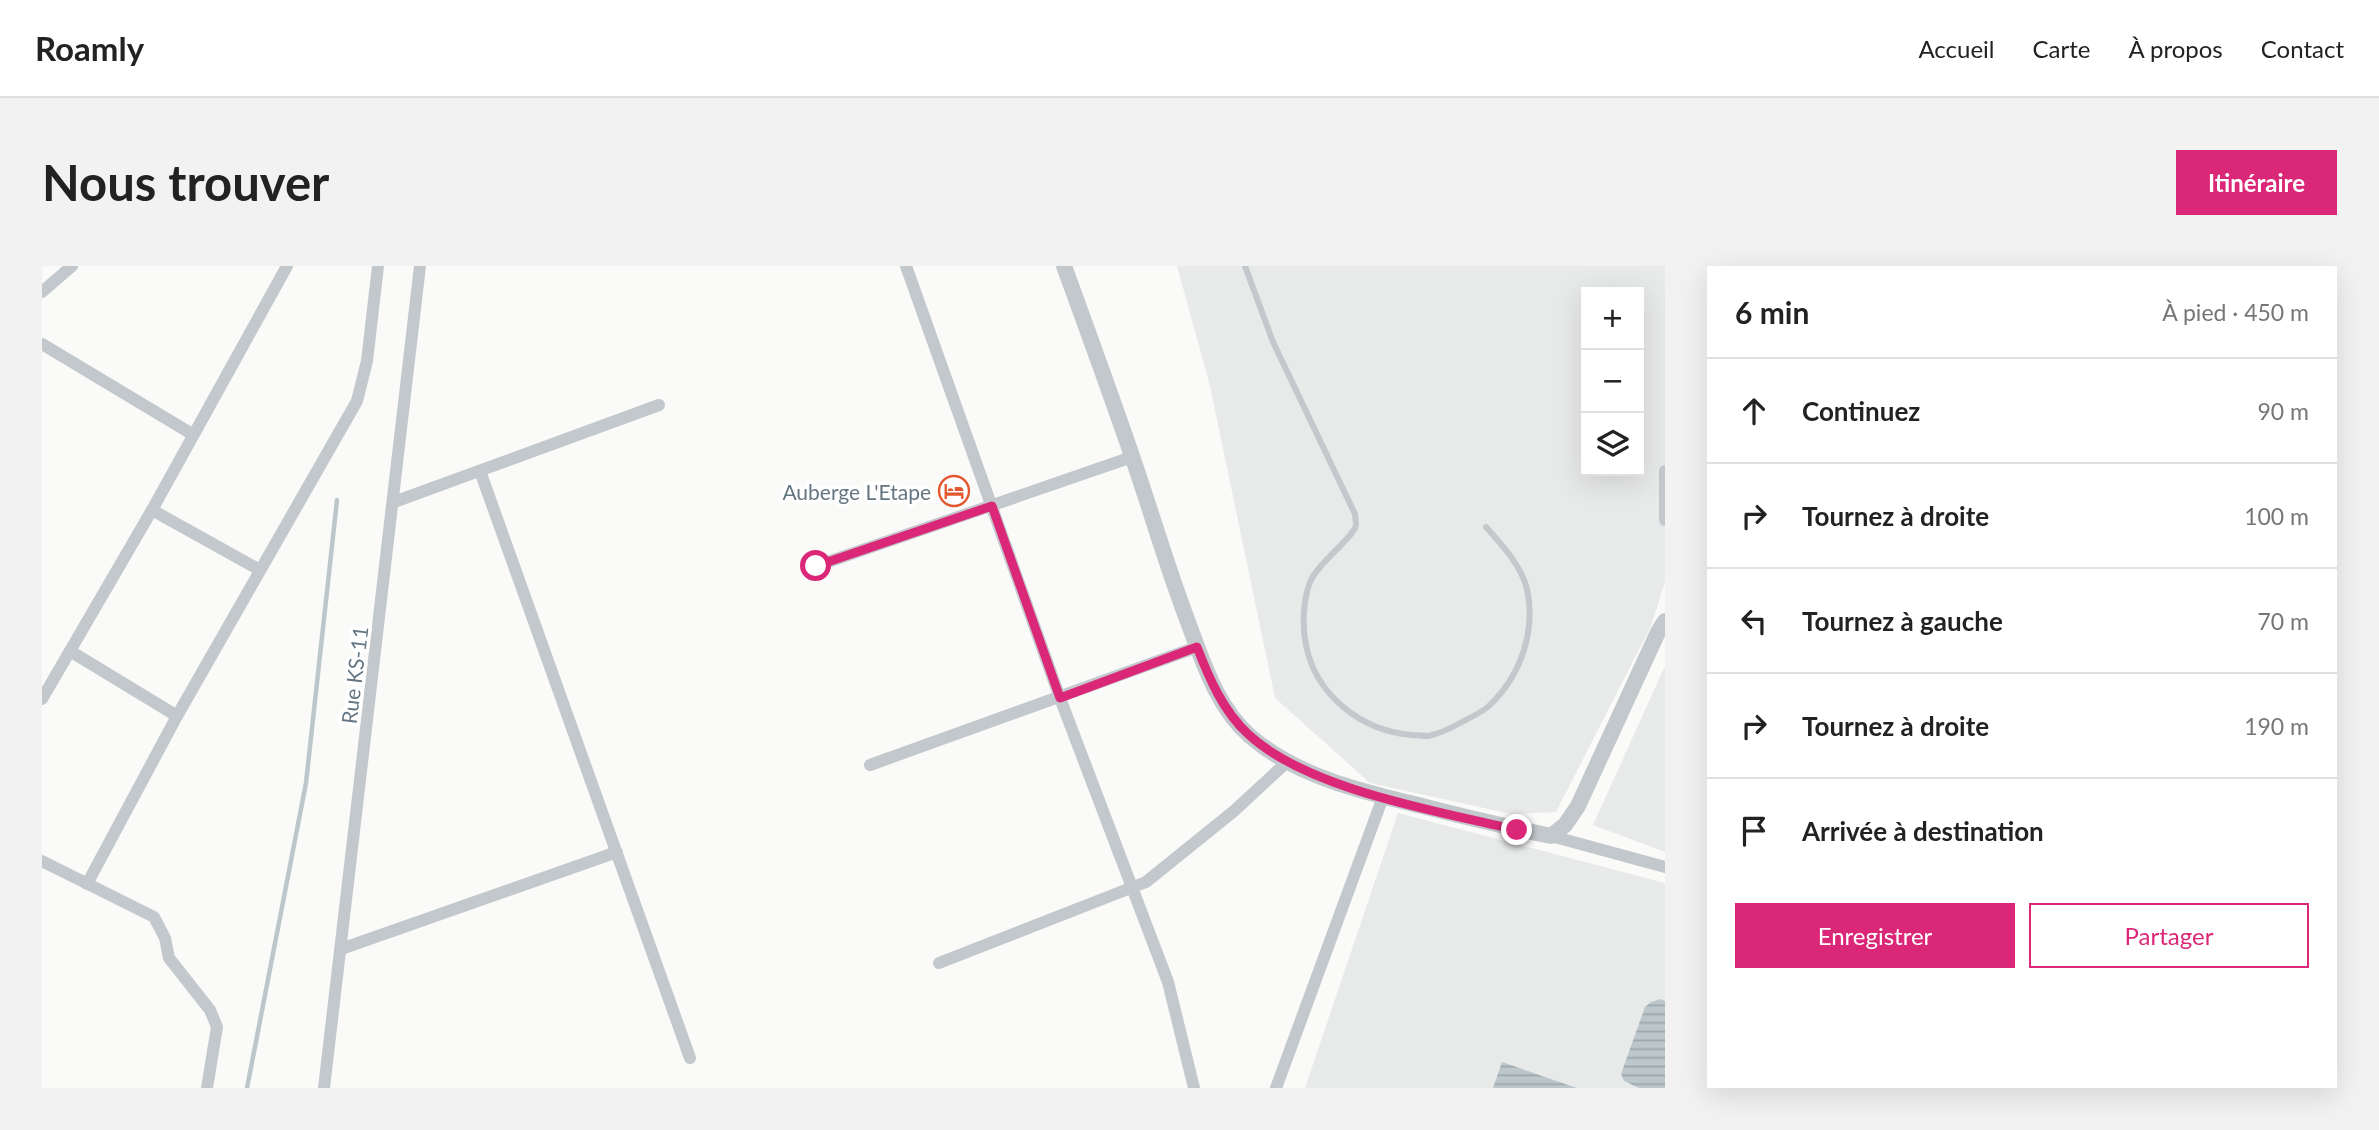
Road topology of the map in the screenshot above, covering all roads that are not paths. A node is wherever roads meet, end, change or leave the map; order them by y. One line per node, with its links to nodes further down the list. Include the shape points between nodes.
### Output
1 (72, 266): 8 (street)
2 (286, 266): 11 (street)
3 (378, 266): 21 (street, via 367,361 357,401)
4 (420, 266): 15 (street, Rue KS-11)
5 (906, 266): 16 (street)
6 (1064, 266): 12 (street)
7 (1245, 266): 19 (lane, via 1273,342 1355,514 1352,533 1329,554 1311,581 1303,613 1306,646 1317,677 1337,703 1364,722 1394,734 1427,736 1489,707 1525,652 1529,618 1526,587 1516,564)
8 (42, 292)
9 (42, 344): 11 (street)
10 (659, 405): 13 (street)
11 (192, 434): 17 (street)
12 (1132, 457): 16 (street); 23 (street)
13 (480, 471): 15 (street); 32 (street)
14 (1665, 471): 18 (street)
15 (394, 502): 37 (street, Rue KS-11)
16 (992, 506): 20 (street); 25 (street)
17 (152, 510): 21 (street); 24 (street)
18 (1665, 520)
19 (1486, 527)
20 (816, 566)
21 (260, 570): 27 (street)
22 (1665, 621): 31 (street, via 1578,806)
23 (1197, 647): 25 (street); 28 (street, via 1231,715 1249,735)
24 (70, 650): 26 (street); 27 (street)
25 (1060, 698): 29 (street); 36 (street)
26 (42, 699)
27 (177, 716): 35 (street)
28 (1288, 761): 30 (street); 36 (street, via 1158,874)
29 (870, 765)
30 (1383, 797): 31 (street); 43 (street)
31 (1551, 836): 34 (street)
32 (617, 852): 37 (street); 39 (street)
33 (42, 861): 35 (street)
34 (1665, 867)
35 (86, 884): 40 (street, via 154,917 169,958 210,1010 218,1035)
36 (1133, 888): 38 (street); 42 (street, via 1168,982)
37 (341, 949): 41 (street, Rue KS-11)
38 (939, 963)
39 (690, 1058)
40 (207, 1088)
41 (324, 1088)
42 (1194, 1088)
43 (1276, 1088)

